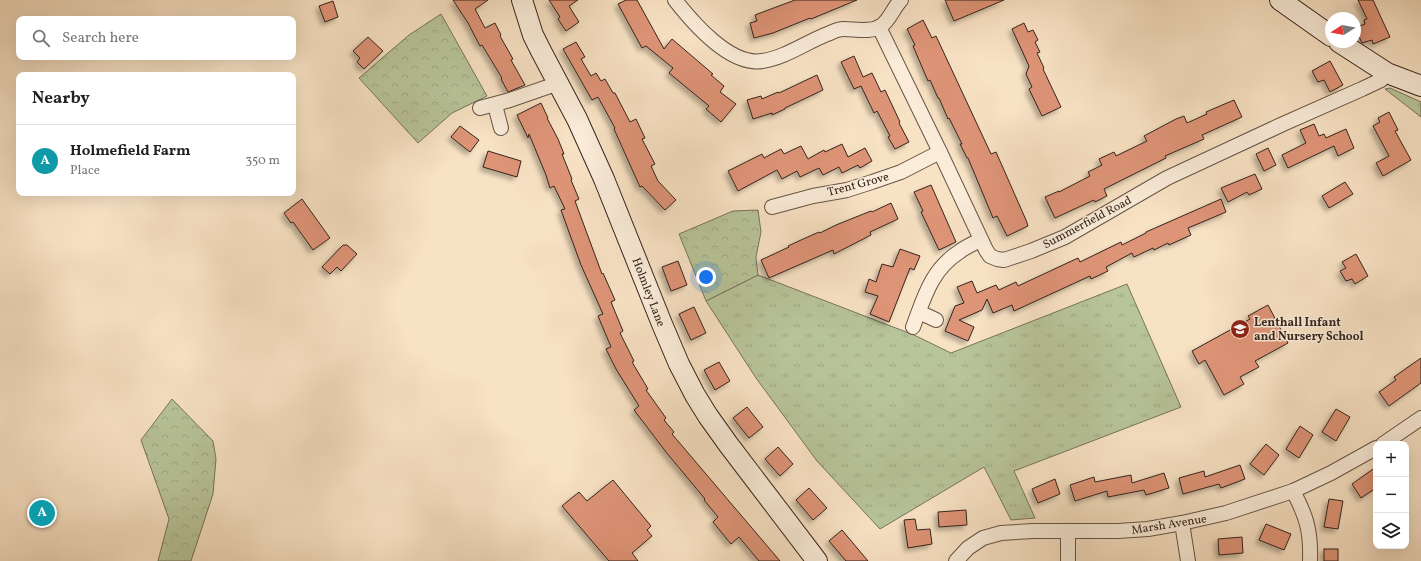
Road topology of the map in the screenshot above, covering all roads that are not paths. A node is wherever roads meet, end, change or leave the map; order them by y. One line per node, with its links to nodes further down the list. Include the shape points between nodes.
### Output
1 (522, 0): 9 (main road, Holmley Lane, via 533,35)
2 (675, 0): 5 (street, via 687,16 723,48 752,61 779,56 843,29 870,30)
3 (901, 0): 5 (street)
4 (1280, 0): 6 (main road)
5 (879, 27): 14 (street, Summerfield Road)
6 (1325, 32)
7 (1348, 48): 8 (main road)
8 (1387, 73): 10 (main road); 16 (street, Summerfield Road, via 1381,80 1173,175 1064,237 1032,251 1004,260 997,259 990,256)
9 (559, 84): 11 (street); 26 (main road, Holmley Lane, via 604,179 662,324 695,395 728,444)
10 (1421, 86)
11 (495, 104): 12 (street); 13 (street)
12 (480, 108)
13 (501, 128)
14 (940, 152): 15 (street, Trent Grove, via 901,172 872,182); 16 (street, Summerfield Road)
15 (772, 207)
16 (980, 240): 17 (street, via 959,252 938,271 930,282)
17 (919, 312): 18 (street); 19 (street)
18 (936, 320)
19 (913, 327)
20 (1421, 418): 21 (street)
21 (1387, 441)
22 (1373, 450): 23 (street, Marsh Avenue)
23 (1294, 491): 24 (street, Marsh Avenue, via 1226,513); 30 (street, via 1308,528)
24 (1182, 523): 25 (street, Marsh Avenue, via 1118,532); 29 (street)
25 (1068, 531): 27 (street, Marsh Avenue, via 1001,533 983,538 968,548); 28 (street)
26 (817, 561)
27 (956, 561)
28 (1068, 561)
29 (1188, 561)
30 (1310, 561)

